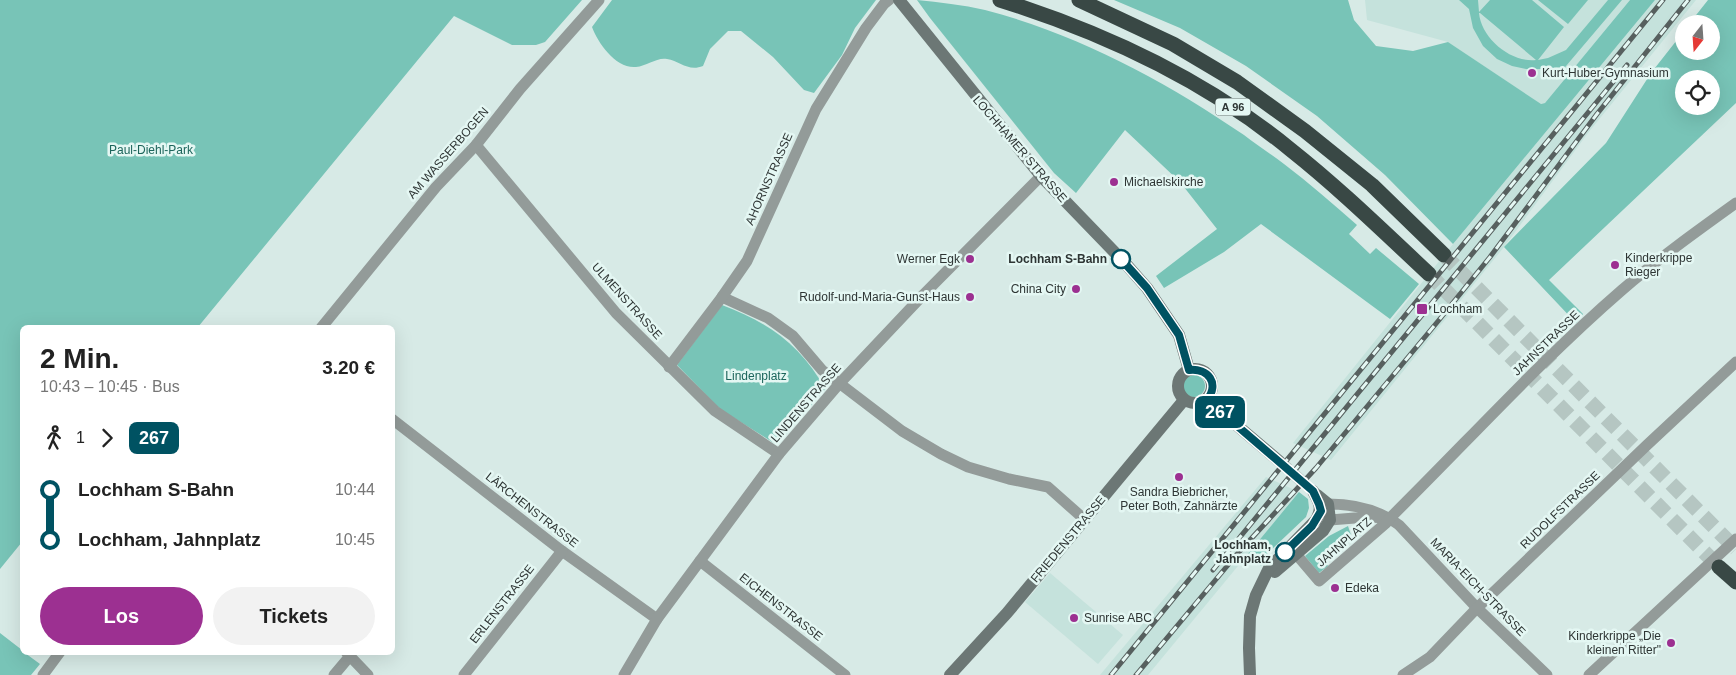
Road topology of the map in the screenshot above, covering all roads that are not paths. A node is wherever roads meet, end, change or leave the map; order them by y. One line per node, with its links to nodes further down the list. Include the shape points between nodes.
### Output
1 (599, 0): 6 (street, AM WASSERBOGEN)
2 (889, 0): 11 (street, AHORNSTRASSE, via 866,28 816,109 747,261)
3 (899, 0): 7 (street, LOCHHAMER STRASSE)
4 (1000, 0): 10 (highway, A 96, via 1120,44 1228,104 1291,149)
5 (1079, 0): 9 (highway, A 96, via 1173,44 1237,82 1305,130 1372,185)
6 (476, 144): 12 (street, AM WASSERBOGEN, via 436,187); 14 (street, ULMENSTRASSE, via 616,313)
7 (1041, 176): 15 (street, LOCHHAMER STRASSE, via 1147,288 1179,335); 16 (street, LINDENSTRASSE)
8 (1736, 203): 24 (street, JAHNSTRASSE, via 1622,291 1556,352)
9 (1444, 255)
10 (1429, 274)
11 (722, 297): 14 (street, AHORNSTRASSE); 16 (street, via 768,318 793,336 822,370)
12 (323, 325)
13 (1736, 362): 34 (street, RUDOLFSTRASSE)
14 (669, 367): 20 (street, ULMENSTRASSE, via 715,411)
15 (1189, 370): 17 (street, via 1178,380 1179,394); 18 (street, via 1205,372 1211,379 1212,390)
16 (840, 384): 20 (street, LINDENSTRASSE); 25 (street, via 902,431 941,454 968,467 1048,487)
17 (1184, 400): 18 (street, via 1191,404); 25 (street, FRIEDENSTRASSE)
18 (1207, 400): 21 (street)
19 (395, 421): 28 (street, LÄRCHENSTRASSE)
20 (779, 454): 30 (street, LINDENSTRASSE)
21 (1278, 461)
22 (1310, 488): 23 (street)
23 (1324, 508): 24 (street, MARIA-EICH-STRASSE, via 1347,504); 26 (street); 33 (street, via 1312,526 1268,568)
24 (1390, 518): 26 (street); 29 (street, JAHNPLATZ, via 1319,581); 34 (street, MARIA-EICH-STRASSE)
25 (1084, 519): 45 (street, FRIEDENSTRASSE, via 1007,613)
26 (1330, 520): 29 (street, via 1323,531)
27 (1736, 539): 49 (street)
28 (562, 551): 35 (street, LÄRCHENSTRASSE); 42 (street, ERLENSTRASSE)
29 (1296, 554): 33 (street)
30 (700, 561): 35 (street, LINDENSTRASSE); 44 (street, EICHENSTRASSE)
31 (1719, 567): 32 (highway)
32 (1736, 582)
33 (1261, 583): 46 (street, via 1250,616)
34 (1477, 608): 47 (street, RUDOLFSTRASSE, via 1430,657); 48 (street, MARIA-EICH-STRASSE)
35 (657, 619): 43 (street, LINDENSTRASSE)
36 (58, 655): 39 (street)
37 (347, 655): 40 (street)
38 (349, 655): 41 (street)
39 (43, 675)
40 (334, 675)
41 (368, 675)
42 (464, 675)
43 (624, 675)
44 (845, 675)
45 (950, 675)
46 (1250, 675)
47 (1403, 675)
48 (1546, 675)
49 (1589, 675)

